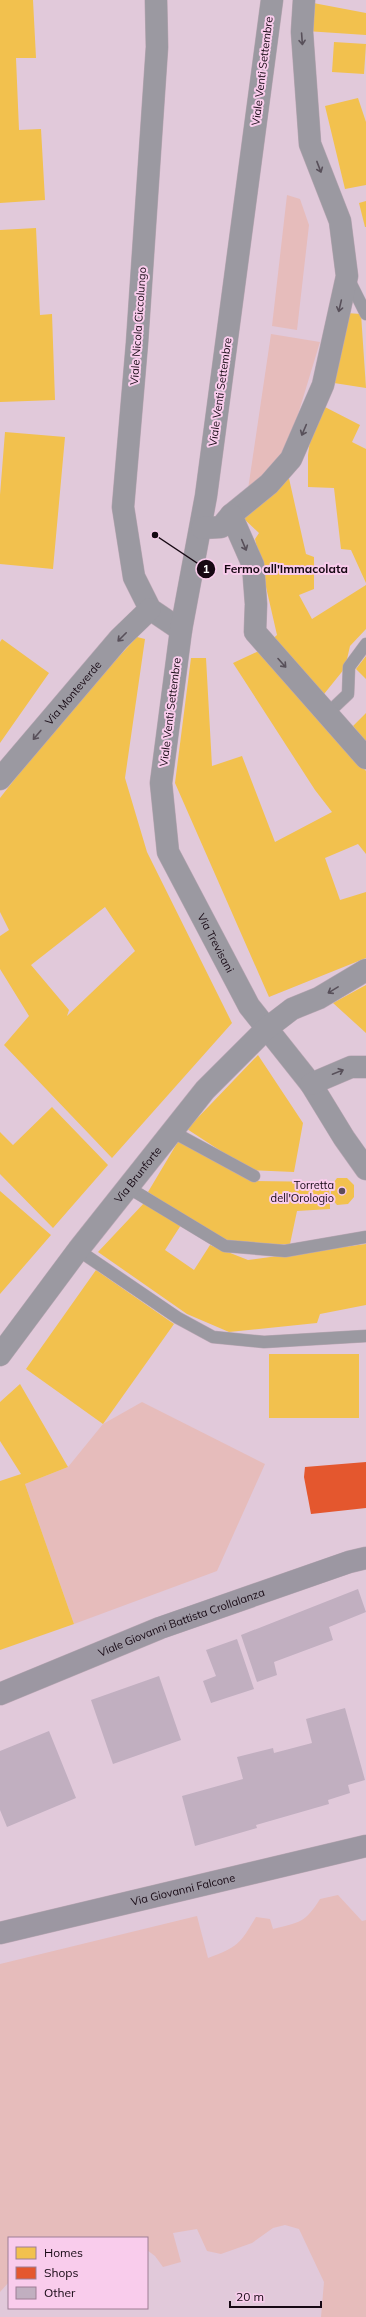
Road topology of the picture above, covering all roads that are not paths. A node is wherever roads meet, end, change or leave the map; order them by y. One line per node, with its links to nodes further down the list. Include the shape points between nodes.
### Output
1 (156, 0): 8 (street, Viale Nicola Ciccolungo, via 157,48 140,308 123,506 134,577)
2 (272, 0): 7 (street, Viale Venti Settembre)
3 (304, 0): 4 (street, one-way to 4, via 302,32 310,144 340,221)
4 (347, 276): 5 (lane); 6 (street, one-way to 6, via 323,384 291,459 269,484)
5 (366, 314)
6 (231, 516): 7 (street, via 221,527); 11 (street, one-way to 11, via 253,565 255,632)
7 (202, 528): 9 (street, Viale Venti Settembre)
8 (150, 609): 9 (street, Viale Nicola Ciccolungo); 13 (street, Via Monteverde, one-way to 13, via 114,645)
9 (181, 630): 14 (street, Viale Venti Settembre)
10 (366, 644): 11 (lane, via 349,667 348,694)
11 (328, 713): 12 (street)
12 (366, 758)
13 (0, 779)
14 (161, 784): 16 (street, Via Trevisani, via 168,852 249,1006)
15 (366, 970): 16 (street, Via Brunforte, one-way to 16, via 319,998 292,1009)
16 (261, 1034): 18 (street, Via Trevisani); 19 (street, Via Brunforte, via 205,1090)
17 (366, 1067): 18 (street, one-way to 17, via 351,1067)
18 (311, 1084): 20 (street, Via Trevisani)
19 (173, 1132): 21 (lane); 22 (street, Via Brunforte)
20 (366, 1169)
21 (254, 1176)
22 (129, 1188): 23 (lane, via 225,1246 285,1251); 24 (street, Via Brunforte)
23 (366, 1237)
24 (78, 1250): 25 (lane, via 178,1318 213,1337 264,1342); 26 (street, Via Brunforte)
25 (366, 1336)
26 (0, 1356)
27 (366, 1558): 28 (main road, Viale Giovanni Battista Crollalanza, via 160,1628)
28 (0, 1694)
29 (366, 1846): 30 (main road, Via Giovanni Falcone)
30 (0, 1934)

